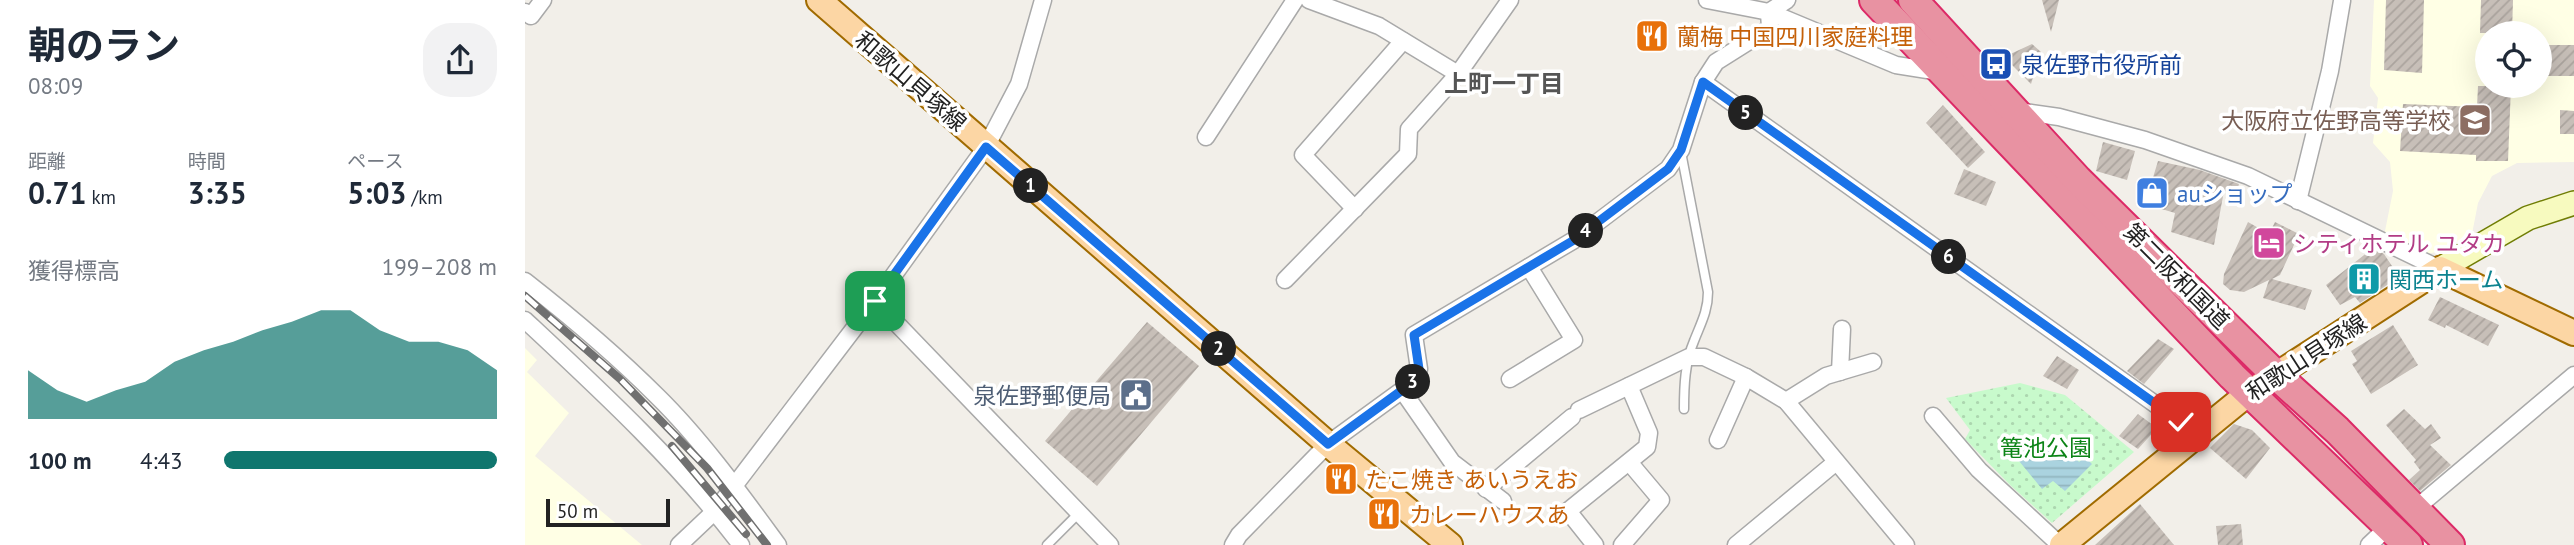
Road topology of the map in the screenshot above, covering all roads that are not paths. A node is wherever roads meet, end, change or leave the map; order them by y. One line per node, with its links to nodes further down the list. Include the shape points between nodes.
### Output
1 (543, 0): 12 (street, via 531,16)
2 (819, 0): 20 (main road, 和歌山貝塚線)
3 (1043, 0): 20 (street, via 1019,84)
4 (1295, 0): 19 (street)
5 (1309, 0): 14 (street, via 1380,26)
6 (1510, 0): 16 (street)
7 (1707, 0): 13 (street)
8 (1787, 0): 13 (street)
9 (1874, 0): 15 (highway, 第二阪和国道)
10 (1913, 0): 18 (highway, 第二阪和国道)
11 (2341, 1): 22 (street, via 2330,71)
12 (525, 12)
13 (1769, 12): 15 (street, via 1896,65); 17 (street, via 1770,28 1716,62)
14 (1403, 41): 16 (street); 24 (street, via 1303,155)
15 (1942, 72): 42 (highway, 第二阪和国道)
16 (1458, 74): 24 (street, via 1409,129 1408,154)
17 (1703, 82): 21 (street); 46 (street)
18 (2018, 111): 22 (street, via 2145,140 2248,176); 36 (highway, 第二阪和国道, via 2078,180)
19 (1206, 137)
20 (986, 147): 29 (street); 48 (main road, 和歌山貝塚線)
21 (1681, 150): 25 (street, via 1668,169 1574,240); 33 (lane, via 1708,292 1708,308)
22 (2298, 201): 26 (street)
23 (2574, 202): 26 (main road, via 2528,218)
24 (1355, 209): 27 (street)
25 (1529, 267): 39 (street, via 1574,340); 41 (street, via 1414,335 1419,369)
26 (2440, 268): 32 (main road); 36 (main road, 和歌山貝塚線)
27 (1285, 280)
28 (525, 281): 51 (street, via 659,397)
29 (875, 301): 51 (street); 56 (street)
30 (525, 320): 55 (street, via 628,416)
31 (1842, 329): 35 (street)
32 (2574, 333)
33 (1689, 357): 38 (street, via 1704,357); 40 (street); 44 (lane)
34 (1873, 362): 35 (street)
35 (1840, 372): 43 (street)
36 (2276, 375): 42 (main road, 和歌山貝塚線); 54 (highway, 第二阪和国道)
37 (2574, 375): 54 (street)
38 (1747, 377): 43 (street); 47 (street)
39 (1510, 379)
40 (1629, 386): 49 (street, via 1649,433 1647,447); 52 (street, via 1576,414)
41 (1402, 390): 48 (street); 52 (street, via 1453,462)
42 (2251, 392): 46 (main road, 和歌山貝塚線); 57 (highway, 第二阪和国道)
43 (1786, 401): 50 (street)
44 (1684, 409)
45 (1933, 416): 69 (street, via 1979,470)
46 (2197, 434): 69 (main road, 和歌山貝塚線)
47 (1718, 440)
48 (1328, 444): 64 (street); 65 (main road, 和歌山貝塚線)
49 (1629, 462): 66 (street, via 1568,512); 67 (street, via 1661,500)
50 (1836, 463): 58 (street); 68 (street)
51 (733, 485): 55 (street); 61 (street)
52 (1486, 489): 53 (street)
53 (1503, 501)
54 (2415, 509): 70 (highway, 第二阪和国道)
55 (715, 511): 59 (street); 60 (street)
56 (1079, 513): 62 (lane); 63 (street)
57 (2389, 539)
58 (1744, 542)
59 (678, 545)
60 (741, 545)
61 (778, 545)
62 (1047, 545)
63 (1110, 545)
64 (1233, 545)
65 (1450, 545)
66 (1595, 545)
67 (1622, 545)
68 (1906, 545)
69 (2061, 545)
70 (2449, 545)

